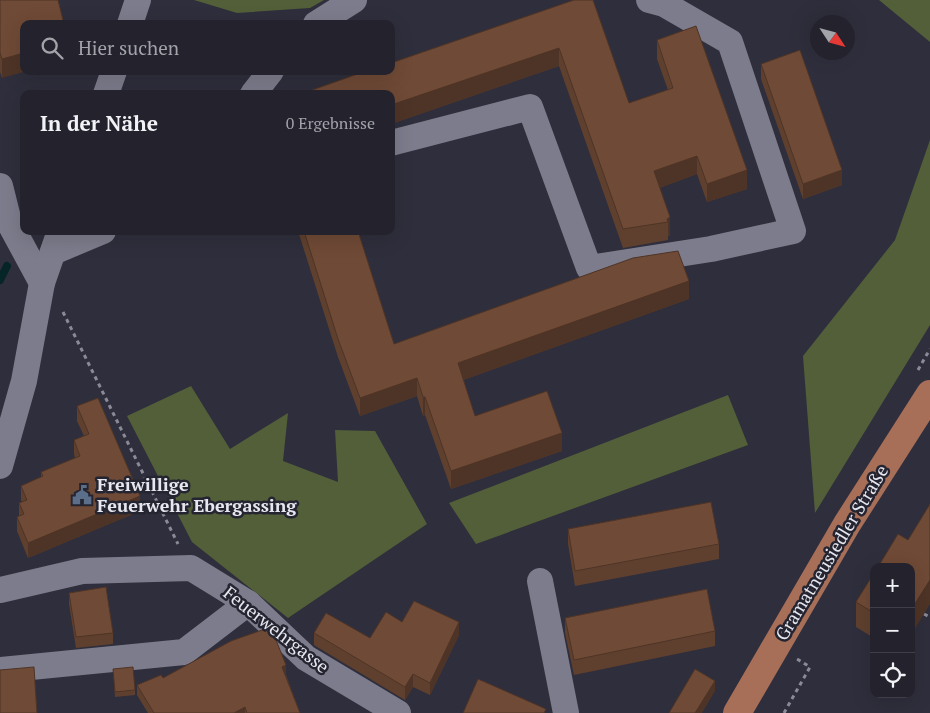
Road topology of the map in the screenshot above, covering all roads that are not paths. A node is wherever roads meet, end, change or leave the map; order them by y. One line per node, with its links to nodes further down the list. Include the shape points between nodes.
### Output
1 (138, 0): 4 (street)
2 (354, 0): 5 (street)
3 (649, 0): 10 (street, via 664,4 730,42 792,230 711,249 588,268 530,107)
4 (131, 20)
5 (322, 20)
6 (113, 75): 8 (street)
7 (268, 75): 9 (street)
8 (107, 90)
9 (256, 90)
10 (395, 142)
11 (0, 186): 14 (street, via 9,222)
12 (86, 235): 13 (street)
13 (57, 242): 14 (street)
14 (42, 283): 16 (street, via 24,382)
15 (927, 406): 21 (main road, Gramatneusiedler Straße, via 846,524)
16 (0, 466)
17 (540, 581): 23 (street)
18 (0, 590): 19 (street, Feuerwehrgasse, via 82,571 191,568)
19 (248, 603): 20 (street, via 184,652); 22 (street, Feuerwehrgasse, via 306,658)
20 (0, 670)
21 (740, 712)
22 (398, 713)
23 (566, 713)

